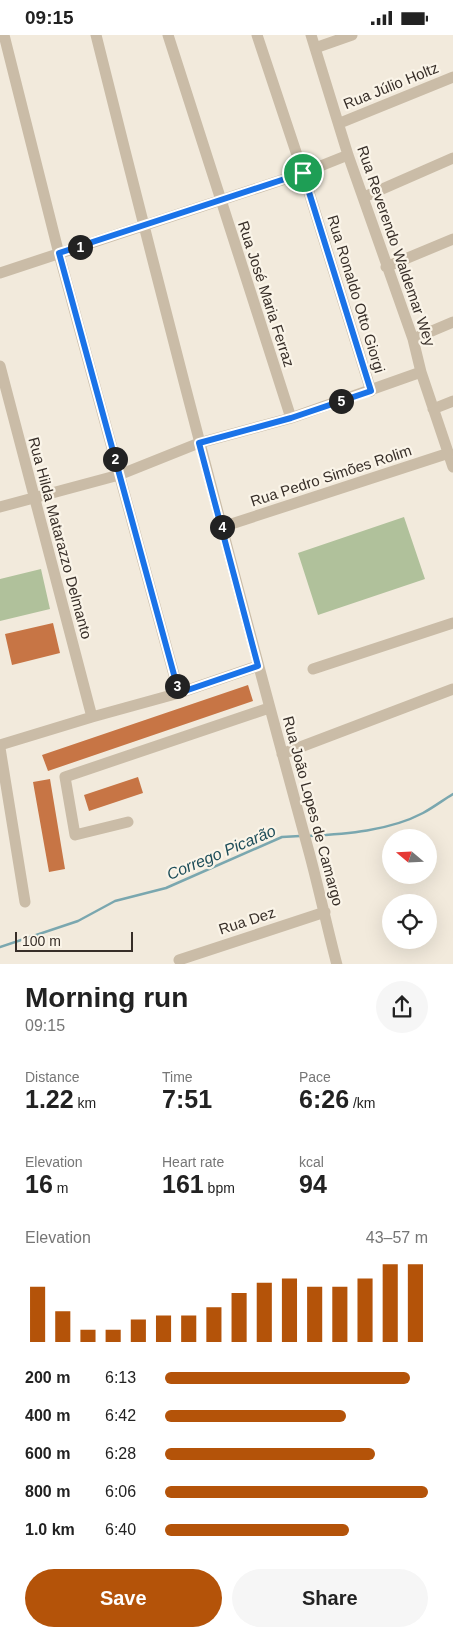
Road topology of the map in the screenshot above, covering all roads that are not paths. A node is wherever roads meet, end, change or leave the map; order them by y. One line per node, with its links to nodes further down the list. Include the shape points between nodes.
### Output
1 (4, 35): 17 (street)
2 (96, 35): 15 (street, Rua João Lopes de Camargo)
3 (168, 35): 14 (street, Rua José Maria Ferraz)
4 (257, 35): 12 (street, Rua Ronaldo Otto Giorgi)
5 (311, 35): 7 (street, Rua Reverendo Waldemar Wey)
6 (352, 35): 7 (street)
7 (315, 48): 9 (street, Rua Reverendo Waldemar Wey)
8 (453, 77): 9 (street, Rua Júlio Holtz)
9 (340, 123): 10 (street, Rua Reverendo Waldemar Wey)
10 (348, 155): 12 (street); 13 (street, Rua Reverendo Waldemar Wey)
11 (453, 158): 13 (street)
12 (303, 173): 14 (street); 24 (street, Rua Ronaldo Otto Giorgi)
13 (364, 197): 18 (street, Rua Reverendo Waldemar Wey)
14 (220, 200): 15 (street); 27 (street, Rua José Maria Ferraz)
15 (144, 225): 17 (street); 28 (street, Rua João Lopes de Camargo)
16 (453, 239): 18 (street)
17 (59, 253): 19 (street); 31 (street)
18 (386, 267): 21 (street, Rua Reverendo Waldemar Wey)
19 (0, 273)
20 (453, 322): 21 (street)
21 (413, 339): 23 (street, Rua Reverendo Waldemar Wey)
22 (0, 366): 32 (street, Rua Hilda Matarazzo Delmanto)
23 (421, 372): 24 (street); 26 (street, Rua Reverendo Waldemar Wey)
24 (371, 391): 27 (street)
25 (453, 401): 26 (street)
26 (434, 409): 29 (street, Rua Reverendo Waldemar Wey)
27 (291, 418): 28 (street)
28 (199, 443): 31 (street); 34 (street, Rua João Lopes de Camargo)
29 (449, 453): 30 (street, Rua Reverendo Waldemar Wey); 34 (street, Rua Pedro Simões Rolim)
30 (453, 467)
31 (119, 475): 32 (street); 39 (street)
32 (34, 498): 33 (street); 41 (street, Rua Hilda Matarazzo Delmanto)
33 (0, 507)
34 (222, 527): 36 (street, Rua João Lopes de Camargo)
35 (453, 623): 37 (street)
36 (258, 666): 39 (street); 40 (street, Rua João Lopes de Camargo)
37 (313, 669)
38 (453, 689): 43 (street)
39 (179, 693): 41 (street)
40 (270, 709): 43 (street, Rua João Lopes de Camargo); 44 (street, via 65,777 75,835)
41 (92, 717): 42 (street)
42 (0, 747): 45 (street)
43 (282, 754): 46 (street, Rua João Lopes de Camargo)
44 (128, 822)
45 (25, 902)
46 (325, 912): 47 (street, Rua Dez); 48 (street, Rua João Lopes de Camargo)
47 (178, 960)
48 (336, 964)

